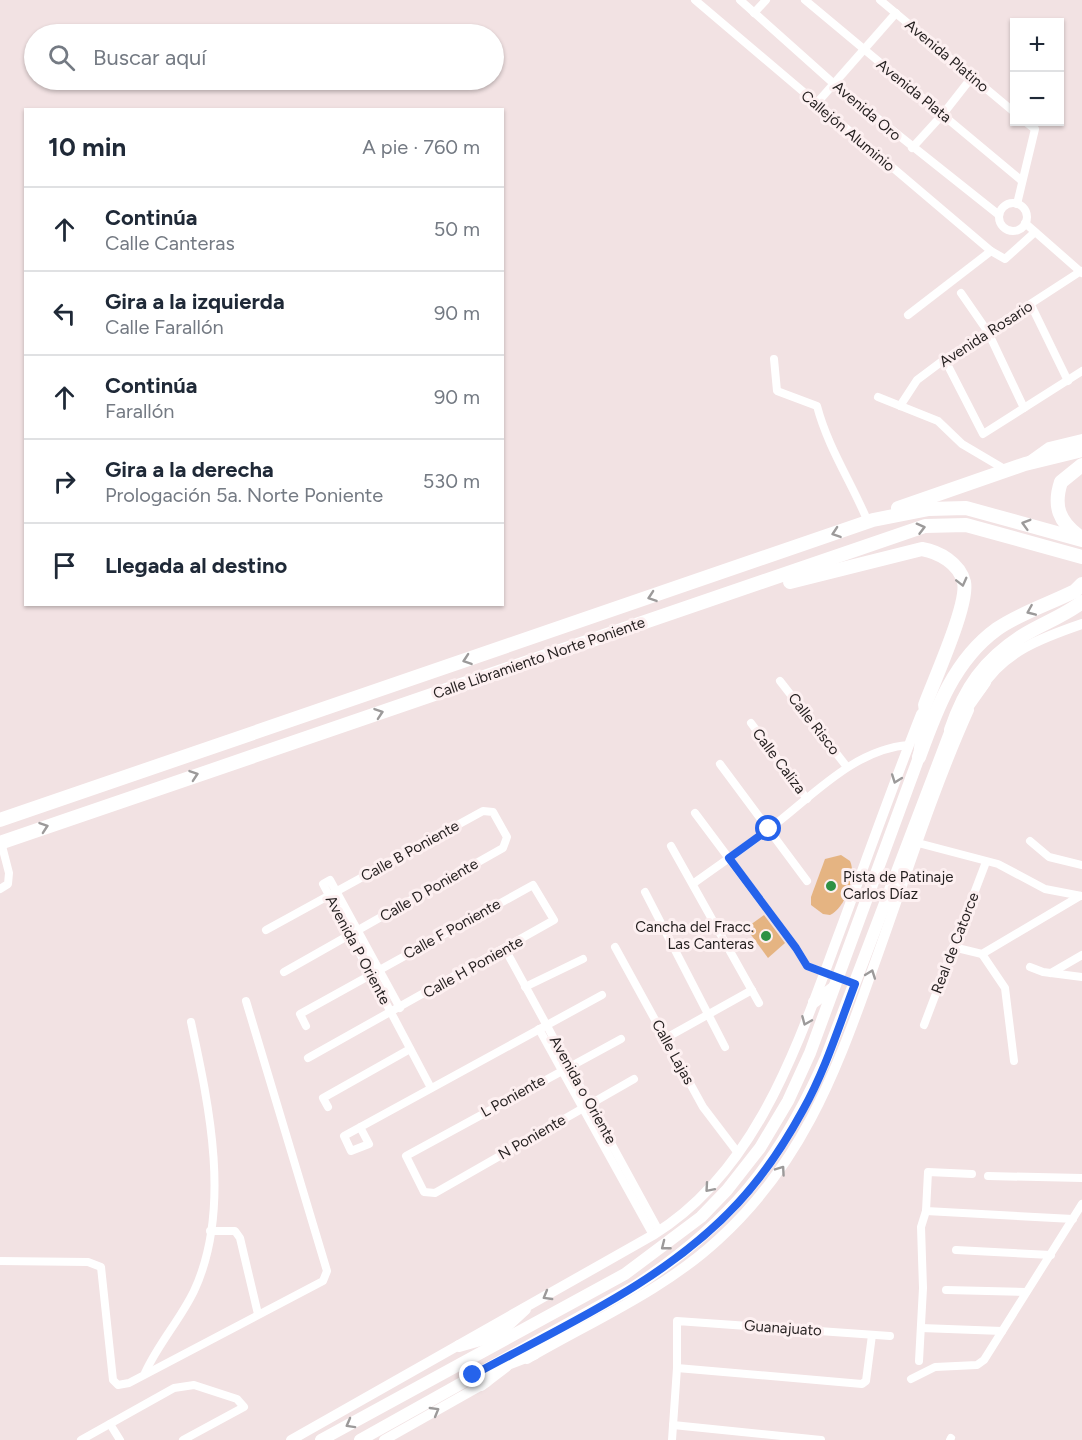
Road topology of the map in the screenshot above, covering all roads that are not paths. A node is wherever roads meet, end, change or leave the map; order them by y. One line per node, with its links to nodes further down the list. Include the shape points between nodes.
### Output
1 (695, 0): 11 (street, Callejón Aluminio)
2 (740, 0): 6 (street, Avenida Oro)
3 (766, 0): 6 (street)
4 (805, 0): 8 (street, Avenida Plata)
5 (880, 0): 7 (street, Avenida Platino)
6 (754, 13): 10 (street, Avenida Oro)
7 (896, 13): 8 (street); 9 (street, Avenida Platino)
8 (862, 49): 10 (street); 13 (street, Avenida Plata)
9 (972, 77): 12 (street, Avenida Platino); 13 (street)
10 (833, 83): 11 (street); 15 (street, Avenida Oro)
11 (816, 104): 21 (street, Callejón Aluminio)
12 (1010, 109)
13 (943, 114): 15 (street); 16 (street, Avenida Plata)
14 (1031, 126): 16 (street, via 1035,129)
15 (912, 147): 18 (street, Avenida Oro)
16 (1022, 181): 17 (street)
17 (1017, 204): 18 (street, via 1004,206); 19 (street, via 1026,214)
18 (999, 215): 19 (street, via 1002,226 1010,230)
19 (1025, 223): 20 (street)
20 (1035, 232): 21 (street, Callejón Aluminio, via 1005,259); 22 (street)
21 (991, 251): 25 (street)
22 (1081, 272): 24 (street, Avenida Rosario)
23 (961, 293): 26 (street)
24 (1031, 305): 26 (street, Avenida Rosario); 30 (street)
25 (908, 315)
26 (988, 332): 28 (street, Avenida Rosario); 33 (street)
27 (774, 359): 39 (street, via 777,391 817,406 824,435)
28 (945, 360): 32 (street, Avenida Rosario, via 917,380); 33 (street, via 983,434)
29 (1082, 371): 30 (street)
30 (1068, 381): 33 (street)
31 (878, 396): 32 (street)
32 (900, 406): 38 (street, via 938,421 962,444)
33 (1024, 408)
34 (1082, 439): 36 (street, via 1049,447)
35 (1082, 450): 36 (highway)
36 (1025, 464): 38 (highway)
37 (1082, 465): 40 (highway, via 1061,482 1057,506 1068,528)
38 (1006, 471): 39 (highway, via 890,510)
39 (871, 521): 40 (highway, Calle Libramiento Norte Poniente, one-way to 39, via 966,508 929,509); 53 (highway, Calle Libramiento Norte Poniente, one-way to 53)
40 (1082, 539)
41 (1082, 557): 43 (highway, Calle Libramiento Norte Poniente, one-way to 41, via 906,533 945,524 986,529)
42 (1082, 584): 52 (highway, one-way to 52, via 996,630 974,651 945,691)
43 (735, 592): 48 (highway, one-way to 48, via 779,585 908,551 934,551 961,574 964,594); 56 (highway, Calle Libramiento Norte Poniente, one-way to 43)
44 (1082, 602): 50 (highway, via 1021,637 986,667 961,700)
45 (1082, 624): 47 (street, via 1033,641)
46 (780, 681): 55 (street, Calle Risco)
47 (985, 682): 50 (main road); 63 (street, via 960,730)
48 (925, 705): 51 (street); 52 (main road)
49 (751, 723): 57 (street, Calle Caliza)
50 (951, 730): 69 (main road)
51 (909, 746): 55 (street, via 888,748); 89 (street, one-way to 89)
52 (919, 757): 66 (main road)
53 (164, 764): 56 (highway); 59 (highway, Calle Libramiento Norte Poniente)
54 (720, 764): 60 (street)
55 (848, 767): 57 (street)
56 (169, 784): 62 (highway, Calle Libramiento Norte Poniente, one-way to 56)
57 (807, 799): 60 (street)
58 (695, 813): 67 (street)
59 (0, 820)
60 (769, 829): 67 (street); 71 (street)
61 (1030, 841): 70 (street, via 1049,857)
62 (1, 842): 73 (street, via 9,873 8,884)
63 (918, 843): 68 (street); 144 (street, one-way to 63, via 638,1298 675,1275 750,1210 783,1168 838,1065)
64 (506, 844): 75 (street, Calle B Poniente, via 507,837 493,812 483,811); 79 (street, Calle D Poniente)
65 (671, 846): 72 (street)
66 (883, 856): 69 (main road); 93 (main road)
67 (729, 858): 72 (street); 89 (street, via 807,966)
68 (986, 862): 76 (street, via 1010,868 1045,889); 81 (street, Real de Catorce)
69 (901, 863): 94 (main road)
70 (1082, 865)
71 (807, 881)
72 (694, 883): 96 (street)
73 (0, 889)
74 (645, 892): 103 (street)
75 (332, 893): 78 (street, Calle B Poniente); 79 (street, Avenida P Oriente)
76 (1081, 896): 83 (street)
77 (554, 920): 82 (street, Calle H Poniente); 87 (street, Calle F Poniente, via 533,885)
78 (266, 930)
79 (354, 933): 87 (street, Avenida P Oriente); 88 (street, Calle D Poniente); 90 (street, Avenida P Oriente)
80 (615, 947): 108 (street, Calle Lajas)
81 (953, 947): 83 (street); 105 (street, Real de Catorce)
82 (505, 948): 95 (street, Avenida o Oriente); 101 (street, Calle H Poniente)
83 (982, 954): 113 (street, via 1005,988)
84 (1082, 955): 91 (street)
85 (583, 959): 95 (street)
86 (1030, 967): 91 (street)
87 (378, 968): 90 (street, Calle F Poniente); 101 (street, Avenida P Oriente)
88 (284, 972)
89 (824, 972): 93 (street); 99 (street)
90 (370, 973): 102 (street, Avenida P Oriente); 106 (street, Calle F Poniente, via 300,1014)
91 (1052, 973): 92 (street)
92 (1082, 978)
93 (836, 982): 94 (street); 99 (main road); 137 (main road, one-way to 137, via 788,1101 760,1148 727,1190 701,1217 625,1274)
94 (855, 984): 144 (main road, via 805,1107 774,1158 739,1202 672,1262)
95 (525, 987): 107 (street, Avenida o Oriente)
96 (752, 990): 100 (street); 103 (street)
97 (602, 995): 107 (street)
98 (246, 1001): 136 (street, via 327,1271 323,1281)
99 (814, 1002): 120 (street, one-way to 120, via 778,1088)
100 (759, 1004)
101 (400, 1008): 102 (street, Calle H Poniente)
102 (391, 1013): 111 (street, Avenida P Oriente); 112 (street, Calle H Poniente)
103 (708, 1014): 108 (street); 110 (street)
104 (191, 1022): 128 (street, via 211,1119)
105 (924, 1025)
106 (306, 1026)
107 (543, 1027): 114 (street, Avenida o Oriente); 116 (street)
108 (666, 1038): 120 (street, Calle Lajas, via 703,1107)
109 (621, 1039): 114 (street, L Poniente)
110 (725, 1047)
111 (410, 1049): 116 (street, Avenida P Oriente); 118 (street, via 323,1098)
112 (308, 1058)
113 (1014, 1061)
114 (566, 1067): 117 (street, Avenida o Oriente); 124 (street, L Poniente, via 406,1156 424,1192)
115 (634, 1078): 117 (street, N Poniente)
116 (430, 1088): 119 (street)
117 (588, 1105): 124 (street, N Poniente); 129 (street, Avenida o Oriente)
118 (328, 1107)
119 (360, 1127)
120 (738, 1153): 129 (street, one-way to 129, via 704,1195)
121 (972, 1174): 126 (street, via 928,1172)
122 (988, 1176): 123 (street)
123 (1082, 1178)
124 (430, 1195)
125 (1082, 1204): 127 (street)
126 (926, 1211): 127 (street); 138 (street, via 921,1227)
127 (1073, 1219): 131 (street)
128 (210, 1231): 136 (street, via 235,1232 240,1238); 148 (street, via 194,1291)
129 (656, 1233): 135 (street, one-way to 135)
130 (956, 1250): 131 (street)
131 (1051, 1255): 134 (street)
132 (0, 1261): 148 (street, via 96,1263 103,1274 113,1380 118,1385)
133 (946, 1290): 134 (street)
134 (1026, 1292): 139 (street)
135 (525, 1310): 140 (main road); 143 (street)
136 (258, 1314): 148 (street)
137 (526, 1327): 140 (main road); 145 (main road)
138 (921, 1328): 139 (street); 146 (street)
139 (1002, 1331): 149 (street, via 977,1365 935,1367)
140 (497, 1335): 143 (main road); 145 (main road)
141 (872, 1335): 142 (street, Guanajuato); 147 (street, via 864,1383); 147 (street, Guanajuato, via 677,1321)
142 (890, 1336)
143 (459, 1346): 156 (street)
144 (531, 1349): 150 (main road); 150 (main road)
145 (478, 1354): 157 (main road, one-way to 157)
146 (919, 1361)
147 (677, 1368): 152 (street)
148 (145, 1373)
149 (911, 1379)
150 (477, 1380): 158 (main road); 159 (street, one-way to 150)
151 (110, 1424): 153 (street); 154 (street); 155 (street, via 174,1388 194,1385 237,1399 244,1407)
152 (673, 1425): 160 (street); 161 (street)
153 (81, 1440)
154 (120, 1440)
155 (183, 1440)
156 (291, 1440)
157 (321, 1440)
158 (360, 1440)
159 (384, 1440)
160 (672, 1440)
161 (821, 1440)

